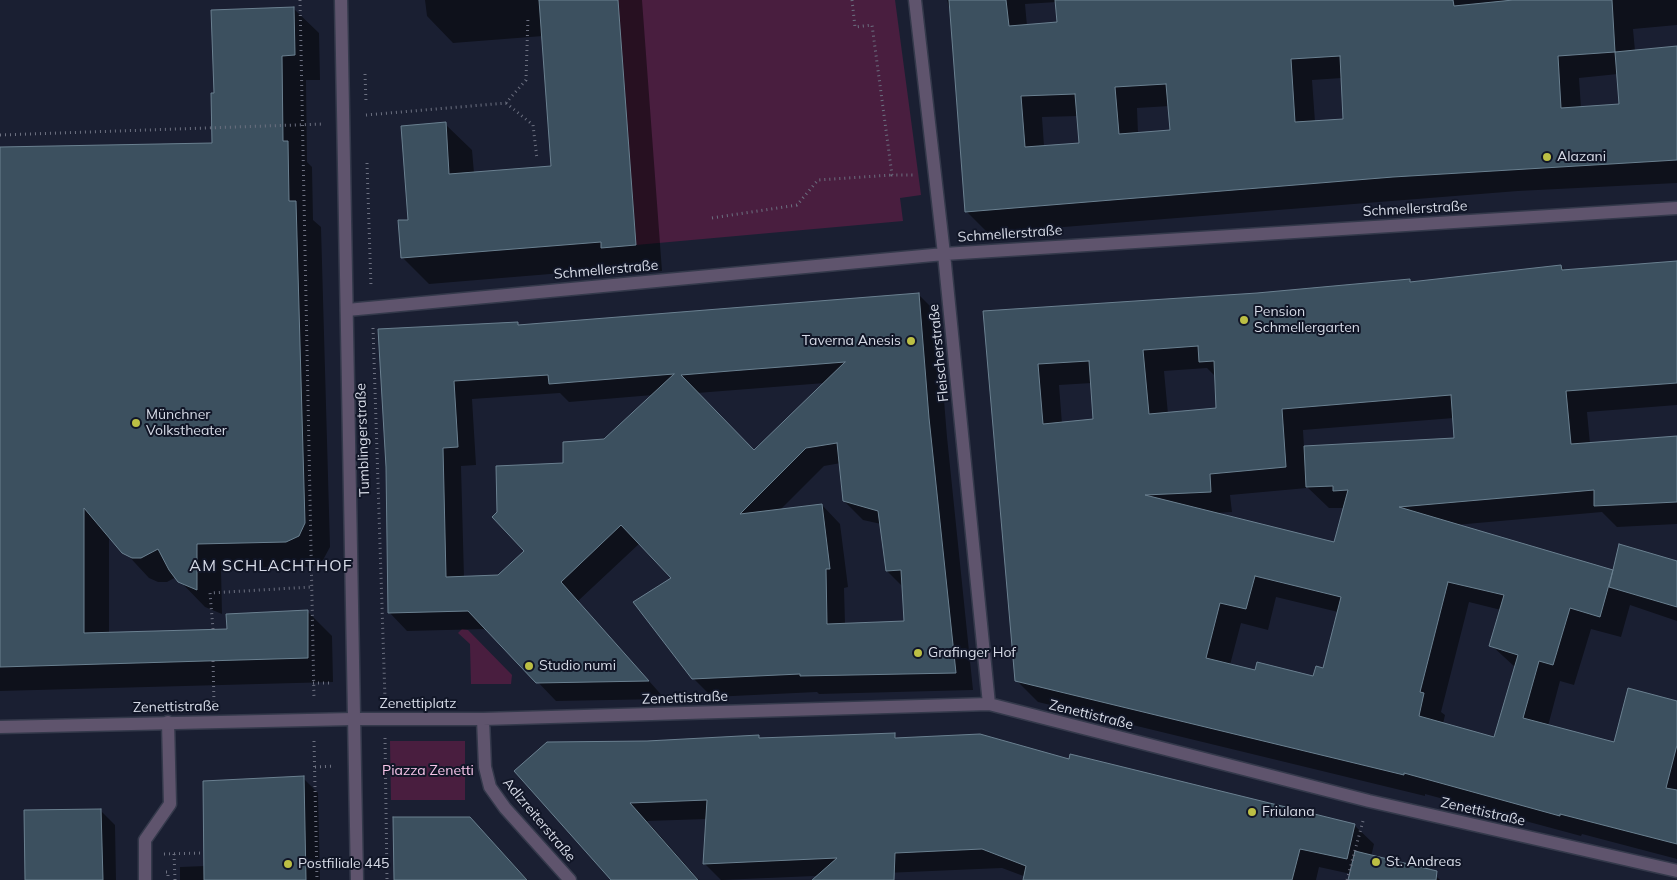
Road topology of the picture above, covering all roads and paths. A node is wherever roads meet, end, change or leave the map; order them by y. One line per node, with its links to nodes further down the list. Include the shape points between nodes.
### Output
1 (300, 0): 11 (path)
2 (342, 0): 9 (street, Tumblingerstraße)
3 (852, 0): 16 (path, via 855,27 872,25)
4 (915, 0): 19 (street, Fleischerstraße)
5 (528, 16): 7 (path, via 526,80)
6 (365, 65): 8 (path)
7 (506, 103): 8 (path); 14 (path, via 533,125)
8 (366, 115): 10 (path)
9 (345, 123): 11 (path); 21 (street, Tumblingerstraße)
10 (366, 124)
11 (302, 125): 12 (path); 22 (path)
12 (0, 135)
13 (367, 154): 20 (path, Tumblingerstraße)
14 (537, 159)
15 (917, 174): 16 (path)
16 (892, 176): 18 (path, via 818,180 797,205)
17 (1677, 208): 19 (street, Schmellerstraße)
18 (712, 218)
19 (944, 254): 20 (street, Schmellerstraße); 25 (street, Fleischerstraße)
20 (372, 308): 21 (street, Schmellerstraße); 27 (path, Tumblingerstraße)
21 (347, 310): 26 (street, Tumblingerstraße)
22 (311, 587): 23 (path, via 210,593); 29 (path)
23 (212, 629)
24 (213, 661): 30 (path)
25 (989, 704): 28 (street, Zenettistraße); 33 (street, Zenettistraße)
26 (352, 719): 27 (street, Zenettiplatz); 29 (street, Zenettistraße); 39 (street, Tumblingerstraße)
27 (385, 719): 28 (street, Zenettiplatz); 40 (path, Tumblingerstraße)
28 (483, 719): 41 (street, Adlzreiterstraße, via 485,767 490,787)
29 (314, 720): 30 (street, Zenettistraße); 38 (path)
30 (215, 721): 31 (street, Zenettistraße)
31 (168, 722): 32 (street, Zenettistraße); 36 (street, via 170,804 145,840)
32 (0, 727)
33 (1369, 801): 35 (street, Zenettistraße); 42 (path)
34 (204, 853): 37 (path, via 173,854)
35 (1677, 871)
36 (146, 880)
37 (175, 880)
38 (317, 880)
39 (357, 880)
40 (387, 880)
41 (570, 880)
42 (1347, 880)

